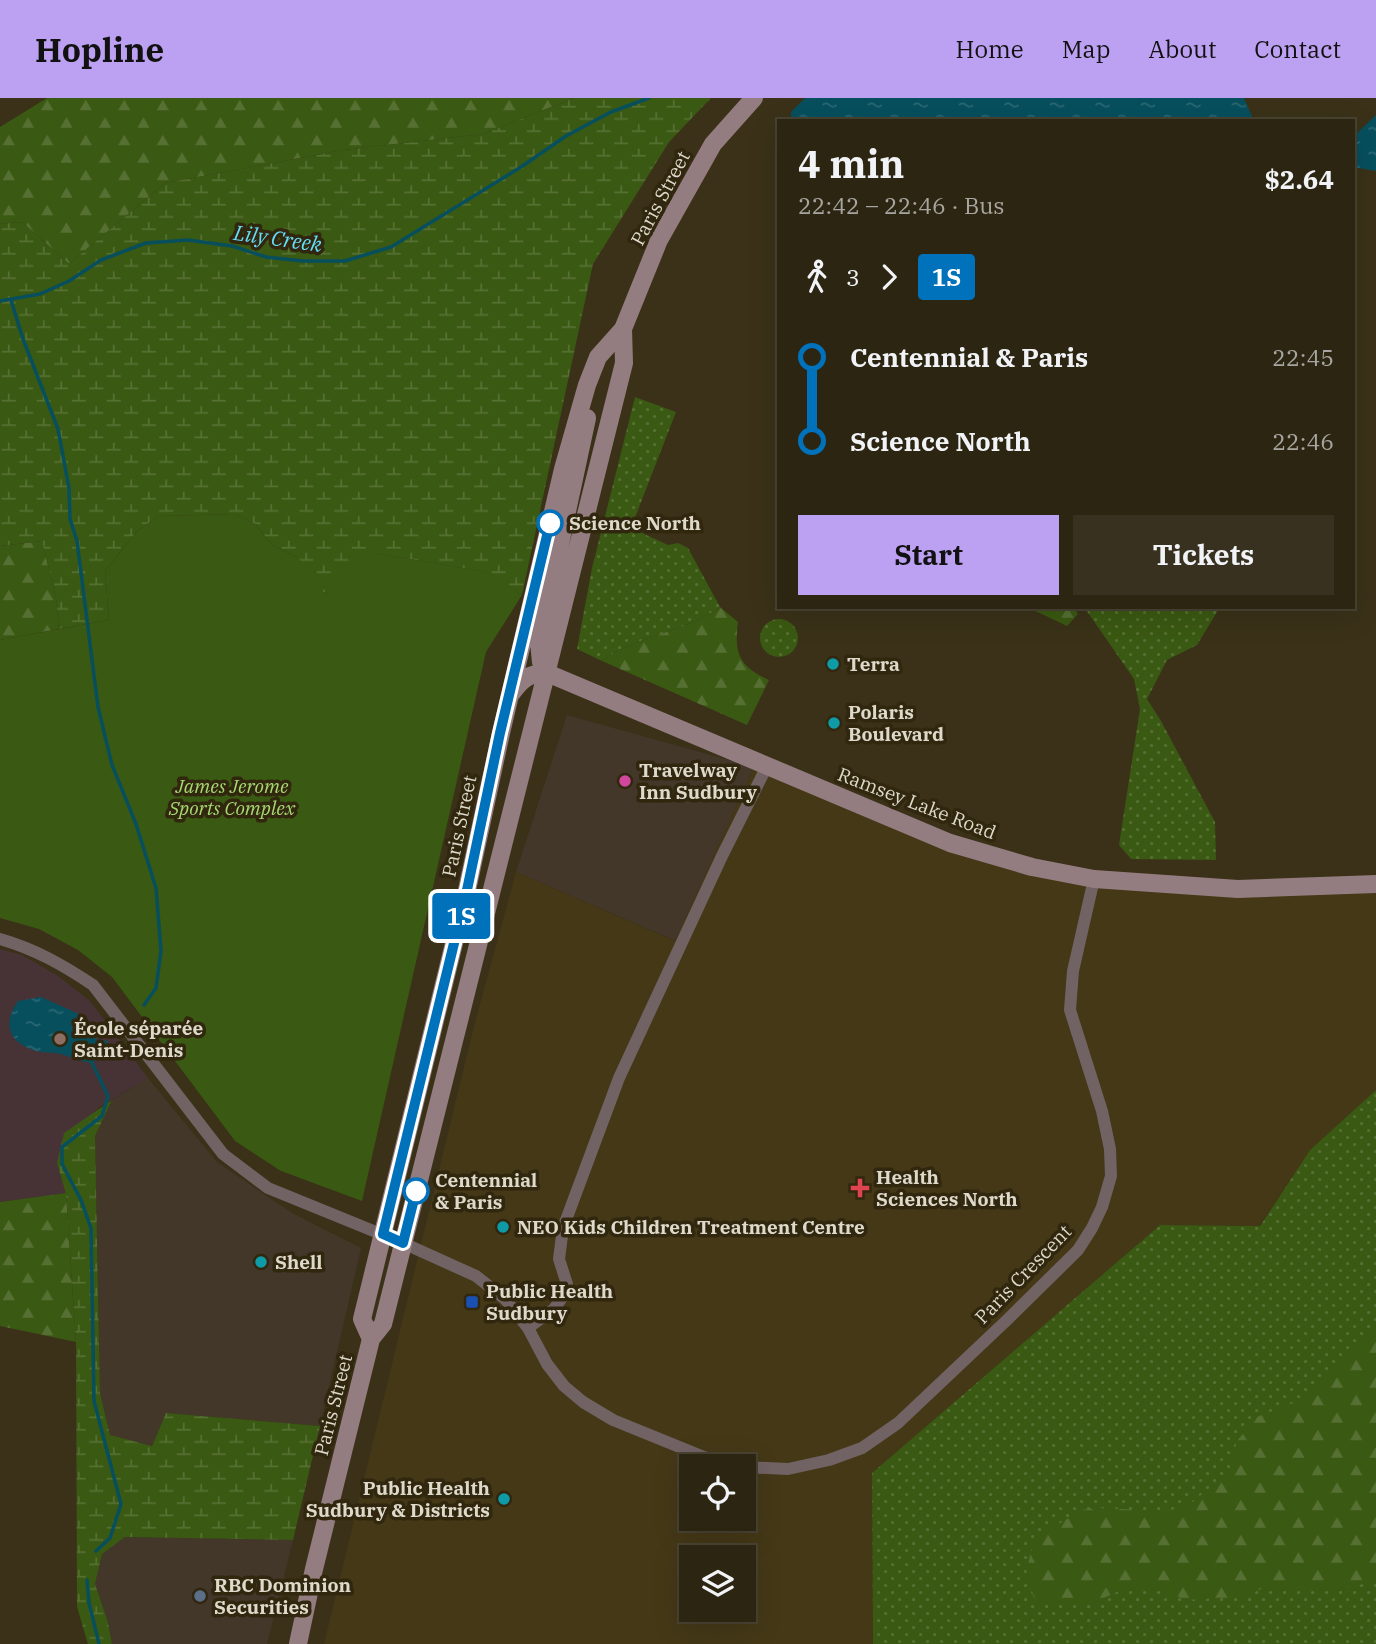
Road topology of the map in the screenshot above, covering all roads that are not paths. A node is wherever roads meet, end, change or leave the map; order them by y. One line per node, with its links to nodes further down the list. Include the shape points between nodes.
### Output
1 (754, 98): 2 (main road, Paris Street, via 713,144 659,240)
2 (623, 329): 3 (main road, Paris Street); 4 (main road, Paris Street, via 625,363)
3 (598, 357): 4 (main road, via 539,642); 5 (main road, Paris Street, via 573,430)
4 (547, 673): 5 (main road, via 522,679); 6 (main road, Ramsey Lake Road); 11 (main road, Paris Street)
5 (509, 695): 10 (main road, Paris Street)
6 (768, 764): 7 (main road, Ramsey Lake Road, via 950,843); 12 (street, via 619,1078 563,1228 559,1259 567,1284 563,1296 554,1309)
7 (1094, 879): 8 (main road, Ramsey Lake Road, via 1238,889); 15 (street, Paris Crescent, via 1073,971 1070,1010 1110,1149 1111,1176 1092,1228 1078,1250 898,1423 862,1448 829,1460 788,1469)
8 (1376, 884)
9 (0, 939): 10 (street, Paris Crescent, via 29,947 93,985 223,1154 268,1188)
10 (383, 1234): 11 (street, Paris Crescent); 13 (main road, Paris Street, via 362,1319)
11 (403, 1243): 12 (street, Paris Crescent, via 476,1276 505,1299); 13 (main road, Paris Street, via 383,1324)
12 (528, 1328): 14 (street, Paris Crescent, via 547,1364 583,1402 613,1420)
13 (371, 1339): 16 (main road, Paris Street)
14 (697, 1454)
15 (756, 1467)
16 (298, 1644)

